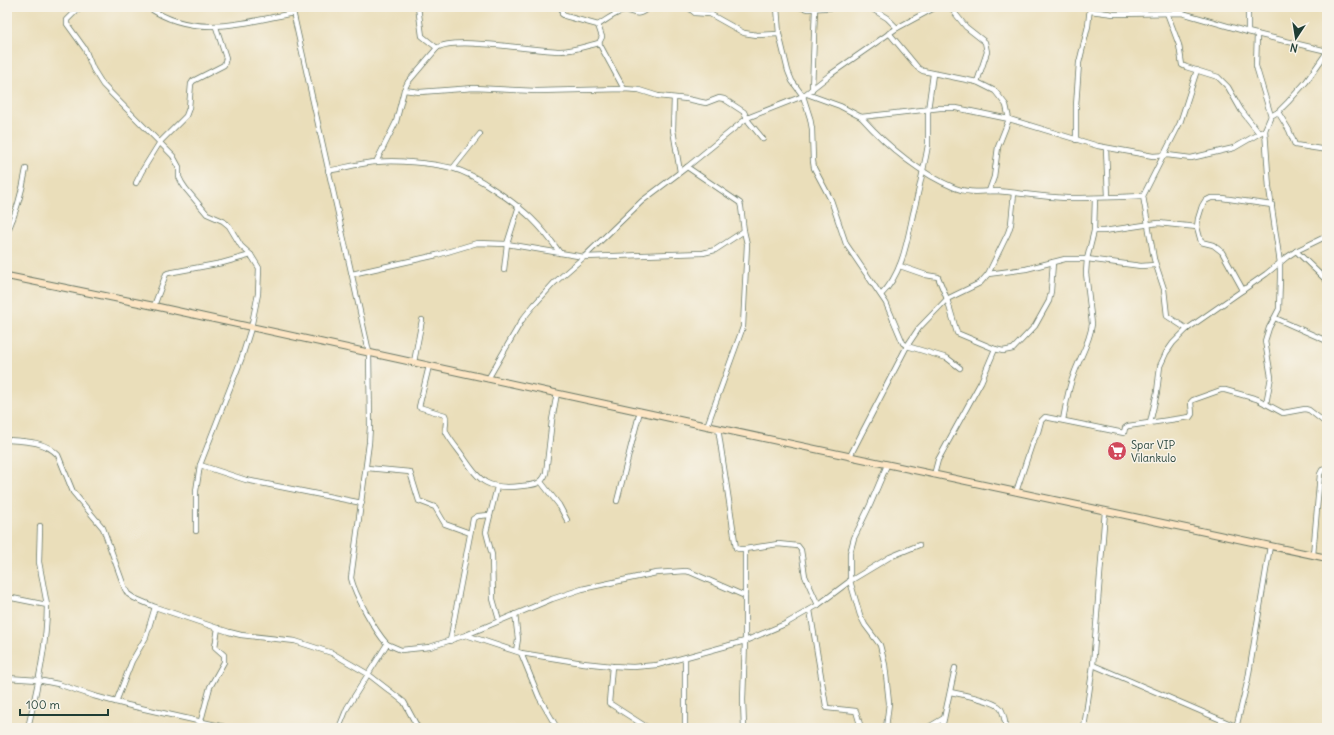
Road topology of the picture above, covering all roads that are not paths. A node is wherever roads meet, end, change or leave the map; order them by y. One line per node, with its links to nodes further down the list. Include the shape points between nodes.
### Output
1 (80, 7): 49 (street, via 67,22 85,49 93,69 110,93)
2 (148, 7): 21 (street, via 170,19 191,25)
3 (292, 7): 18 (street)
4 (418, 7): 28 (street, via 422,36)
5 (562, 7): 20 (street, via 564,16)
6 (649, 7): 16 (street, via 640,14)
7 (688, 7): 25 (street, via 695,13 710,14 744,33)
8 (778, 7): 25 (street)
9 (800, 7): 15 (street)
10 (840, 7): 15 (street)
11 (869, 7): 22 (street, via 887,18)
12 (936, 7): 22 (street)
13 (950, 7): 32 (street, via 966,27 985,42 987,52)
14 (1248, 7): 23 (street)
15 (815, 8): 35 (street)
16 (621, 9): 20 (street)
17 (1090, 9): 19 (street, via 1114,14); 48 (street, via 1078,70)
18 (293, 13): 21 (street); 57 (street)
19 (1167, 13): 23 (street, via 1188,14); 30 (street, via 1179,45 1182,65)
20 (598, 25): 27 (street, via 602,37)
21 (216, 27): 49 (street, via 226,62 193,82 190,86 186,116)
22 (896, 28): 24 (street)
23 (1248, 32): 26 (street)
24 (889, 33): 31 (street, via 918,68); 35 (street)
25 (780, 34): 36 (street, via 792,81)
26 (1257, 34): 29 (street); 40 (street, via 1256,66)
27 (599, 43): 28 (street, via 561,51 458,44 442,45); 33 (street)
28 (437, 48): 34 (street)
29 (1327, 51): 39 (street, via 1306,82)
30 (1197, 70): 46 (street, via 1218,77 1228,87); 52 (street, via 1180,123)
31 (933, 74): 32 (street); 38 (street)
32 (977, 82): 43 (street, via 995,91 1002,99)
33 (624, 89): 34 (street, via 537,91 474,88 420,92); 37 (street)
34 (404, 90): 53 (street, via 396,122)
35 (812, 90): 36 (street)
36 (805, 95): 41 (street, via 840,106); 42 (street); 90 (street, via 812,129 814,168 832,200 846,244)
37 (674, 98): 42 (street, via 706,103 716,98 724,99 744,112); 59 (street, via 673,130)
38 (928, 110): 41 (street); 43 (street, via 956,108); 58 (street, via 928,145)
39 (1278, 112): 40 (street); 51 (street, via 1295,145)
40 (1271, 116): 44 (street)
41 (861, 117): 58 (street, via 882,140)
42 (747, 118): 47 (street); 54 (street)
43 (1009, 119): 48 (street); 61 (street, via 998,147 994,177)
44 (1265, 130): 46 (street); 66 (street)
45 (480, 134): 55 (street)
46 (1259, 134): 52 (street, via 1225,151 1191,158)
47 (763, 139)
48 (1076, 140): 50 (street)
49 (160, 142): 60 (street); 77 (street, via 177,162 179,177 186,189 207,214 229,226 241,246)
50 (1106, 148): 52 (street, via 1153,156); 64 (street)
51 (1327, 150)
52 (1163, 155): 63 (street)
53 (376, 162): 55 (street); 57 (street)
54 (687, 167): 59 (street); 70 (street, via 740,203)
55 (453, 168): 67 (street, via 488,185)
56 (26, 169): 72 (street, via 16,214)
57 (328, 171): 85 (street)
58 (923, 171): 61 (street, via 955,189); 83 (street)
59 (680, 172): 78 (street, via 634,207)
60 (136, 183)
61 (989, 191): 62 (street)
62 (1014, 193): 65 (street); 86 (street, via 1010,229)
63 (1143, 196): 64 (street); 68 (street)
64 (1108, 197): 65 (street)
65 (1096, 198): 71 (street)
66 (1272, 205): 69 (street, via 1211,198 1202,206); 81 (street)
67 (519, 206): 74 (street); 76 (street, via 543,229)
68 (1148, 225): 69 (street, via 1158,223); 71 (street); 82 (street)
69 (1197, 227): 89 (street, via 1201,242 1213,245 1222,252)
70 (744, 231): 78 (street, via 714,250 703,253); 111 (street, via 747,244 743,327)
71 (1094, 231): 79 (street)
72 (7, 233)
73 (1327, 236): 75 (street)
74 (507, 244): 76 (street); 84 (street); 85 (street, via 477,243 437,255)
75 (1296, 251): 81 (street); 88 (street)
76 (560, 253): 78 (street)
77 (251, 255): 92 (street, via 166,274); 95 (street, via 259,268 258,294)
78 (584, 257): 104 (street, via 554,283 522,320)
79 (1087, 259): 80 (street); 82 (street, via 1132,265); 108 (street, via 1091,331 1071,381)
80 (1053, 262): 86 (street); 99 (street, via 1051,291 1035,326 1013,349)
81 (1280, 263): 89 (street); 93 (street, via 1280,309)
82 (1155, 265): 96 (street, via 1162,282 1167,316)
83 (900, 266): 90 (street, via 890,285); 91 (street, via 938,277)
84 (504, 270)
85 (352, 274): 100 (street)
86 (988, 274): 91 (street, via 980,283)
87 (7, 276): 92 (main road)
88 (1327, 281)
89 (1243, 290): 96 (street)
90 (881, 295): 98 (street, via 901,339)
91 (947, 299): 98 (street, via 919,328); 99 (street, via 957,333)
92 (154, 306): 95 (main road)
93 (1275, 318): 97 (street); 106 (street, via 1265,341 1271,377)
94 (422, 320): 101 (street)
95 (251, 328): 100 (main road); 115 (street)
96 (1187, 329): 109 (street, via 1173,343 1160,366)
97 (1327, 341)
98 (907, 346): 103 (street, via 946,358); 114 (street)
99 (995, 349): 119 (street, via 981,382 938,460)
100 (369, 352): 101 (main road); 117 (street, via 370,426)
101 (414, 362): 102 (main road)
102 (429, 366): 104 (main road); 121 (street, via 420,407 447,417 446,432 471,468 481,480)
103 (960, 368)
104 (488, 379): 105 (main road)
105 (557, 393): 107 (main road); 120 (street, via 546,473)
106 (1266, 404): 109 (street, via 1221,390 1193,400 1190,417); 110 (street, via 1283,413 1309,410)
107 (640, 411): 111 (main road); 123 (street)
108 (1063, 420): 109 (street, via 1124,433 1128,426); 122 (street, via 1045,417 1041,421)
109 (1150, 423)
110 (1327, 424)
111 (707, 426): 112 (main road)
112 (718, 428): 114 (main road); 133 (street, via 736,548)
113 (7, 440): 141 (street, via 29,441 54,450 76,496 103,528 128,594)
114 (850, 456): 116 (main road)
115 (200, 464): 124 (street, via 246,480); 129 (street, via 196,491)
116 (887, 465): 119 (main road); 136 (street, via 854,538 850,553)
117 (367, 468): 124 (street); 130 (street, via 410,472 419,501 435,507 445,524)
118 (1327, 468): 134 (street, via 1320,474)
119 (934, 475): 122 (main road)
120 (541, 482): 121 (street, via 536,485 509,488); 127 (street)
121 (496, 487): 126 (street)
122 (1016, 492): 125 (main road)
123 (617, 501)
124 (362, 503): 149 (street, via 352,584 375,628)
125 (1105, 511): 132 (main road); 153 (street)
126 (490, 515): 130 (street, via 475,517); 144 (street, via 486,532 492,555 493,599)
127 (567, 520)
128 (40, 526): 139 (street, via 39,562)
129 (196, 530)
130 (470, 533): 147 (street)
131 (919, 545): 136 (street, via 890,557)
132 (1270, 546): 134 (main road); 162 (street)
133 (745, 549): 137 (street); 140 (street, via 778,544 800,547 805,576)
134 (1313, 555): 135 (main road)
135 (1327, 558)
136 (850, 581): 140 (street); 173 (street, via 860,615 880,645 885,665 889,703)
137 (745, 596): 143 (street, via 686,571 646,575 582,589); 148 (street)
138 (7, 597): 139 (street)
139 (47, 605): 157 (street)
140 (818, 605): 142 (street)
141 (155, 607): 145 (street); 159 (street, via 146,637 132,661)
142 (810, 610): 148 (street); 172 (street, via 826,706 856,711)
143 (514, 614): 144 (street); 150 (street)
144 (499, 620): 146 (street)
145 (218, 628): 155 (street, via 241,635 295,641 316,647 332,653); 161 (street, via 216,647 225,658 212,682)
146 (466, 635): 147 (street); 150 (street)
147 (450, 641): 149 (street, via 430,647 401,650)
148 (745, 641): 151 (street); 171 (street)
149 (387, 644): 155 (street)
150 (518, 652): 152 (street); 168 (street)
151 (685, 659): 152 (street, via 657,665); 170 (street)
152 (612, 666): 169 (street, via 609,703)
153 (1093, 666): 162 (street); 177 (street)
154 (955, 668): 158 (street)
155 (368, 674): 166 (street); 167 (street, via 404,702)
156 (7, 678): 157 (street)
157 (38, 680): 159 (street); 163 (street)
158 (950, 692): 160 (street); 176 (street, via 998,706 1003,712)
159 (116, 702): 161 (street)
160 (944, 718): 174 (street); 175 (street)
161 (200, 722): 164 (street); 165 (street)
162 (1238, 727)
163 (28, 728)
164 (199, 728)
165 (229, 728)
166 (339, 728)
167 (418, 728)
168 (557, 728)
169 (648, 728)
170 (685, 728)
171 (744, 728)
172 (861, 728)
173 (886, 728)
174 (926, 728)
175 (942, 728)
176 (1006, 728)
177 (1084, 728)

